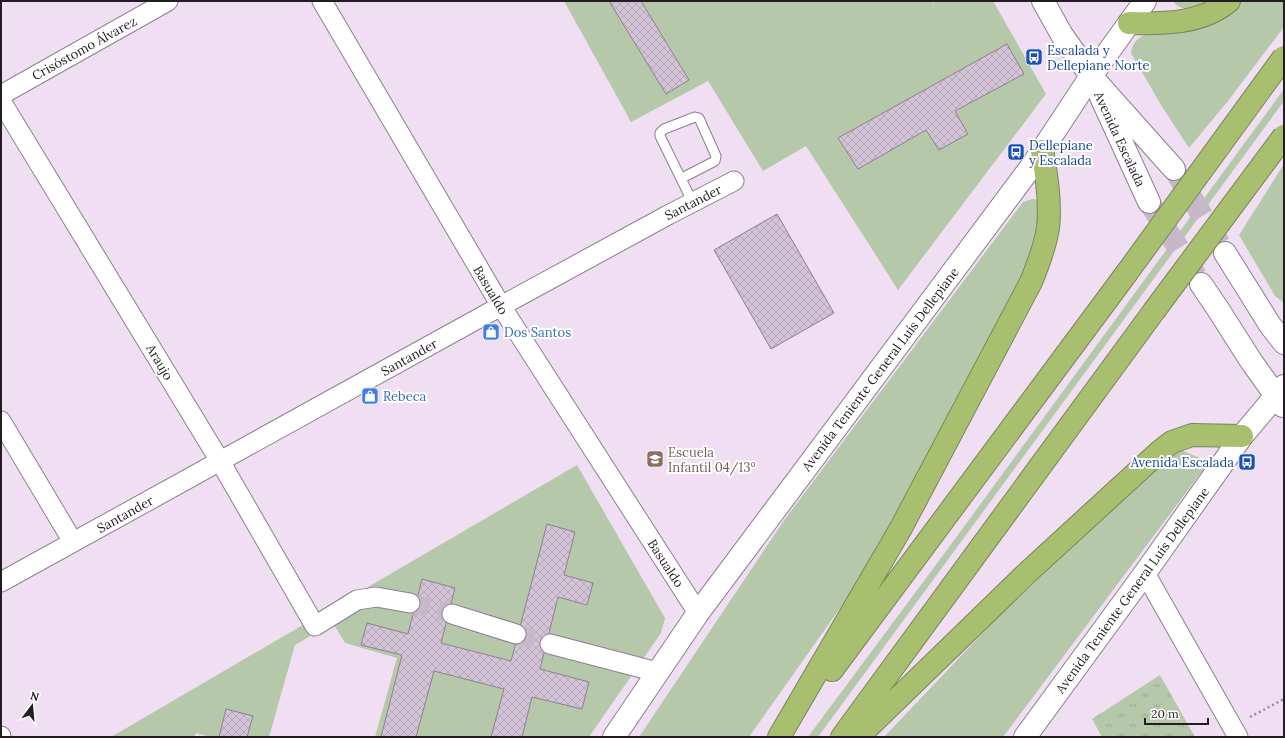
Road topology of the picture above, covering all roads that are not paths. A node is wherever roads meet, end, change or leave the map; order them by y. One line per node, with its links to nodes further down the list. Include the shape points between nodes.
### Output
1 (168, 1): 9 (street, Crisóstomo Álvarez)
2 (322, 1): 20 (street, Basualdo)
3 (1043, 1): 8 (street, Avenida Escalada, via 1062,35)
4 (1145, 1): 6 (street, Avenida Teniente General Luís Dellepiane)
5 (1229, 1): 6 (highway, via 1222,7 1181,21)
6 (1129, 24): 8 (street, Avenida Teniente General Luís Dellepiane)
7 (1284, 57): 37 (highway, bridge, via 1126,274)
8 (1091, 76): 12 (street, Avenida Teniente General Luís Dellepiane); 13 (street, Avenida Escalada); 16 (street, Avenida Escalada)
9 (1, 95)
10 (1, 101): 25 (street, Araujo)
11 (1284, 136): 38 (highway, bridge)
12 (1042, 150): 30 (street, Avenida Teniente General Luís Dellepiane); 37 (highway, via 1048,185 1048,230 1031,282 901,528)
13 (1174, 169)
14 (682, 178): 14 (lane, via 660,133 664,128 694,116 699,118 716,161); 17 (lane)
15 (734, 181): 17 (street, Santander)
16 (1149, 202)
17 (693, 203): 20 (street, Santander)
18 (1226, 253): 21 (street, via 1270,325)
19 (1201, 284): 22 (street, via 1251,361)
20 (501, 306): 25 (street, Santander); 30 (street, Basualdo)
21 (1284, 343)
22 (1281, 396): 24 (street, Avenida Teniente General Luís Dellepiane)
23 (1, 421): 26 (street)
24 (1242, 436): 27 (street, Avenida Teniente General Luís Dellepiane); 39 (highway, via 1192,435 1172,442 1158,452 1028,572)
25 (220, 461): 26 (street, Santander); 29 (street, Araujo, via 315,626 357,600 376,598)
26 (73, 542): 28 (street, Santander)
27 (1145, 573): 35 (street); 40 (street, Avenida Teniente General Luís Dellepiane)
28 (1, 582)
29 (410, 603)
30 (698, 612): 34 (street, Avenida Teniente General Luís Dellepiane)
31 (452, 614): 32 (street)
32 (516, 634)
33 (550, 644): 34 (street)
34 (657, 672): 36 (street, Avenida Teniente General Luís Dellepiane)
35 (1235, 731)
36 (614, 737)
37 (781, 737)
38 (842, 737)
39 (858, 737)
40 (1025, 737)

